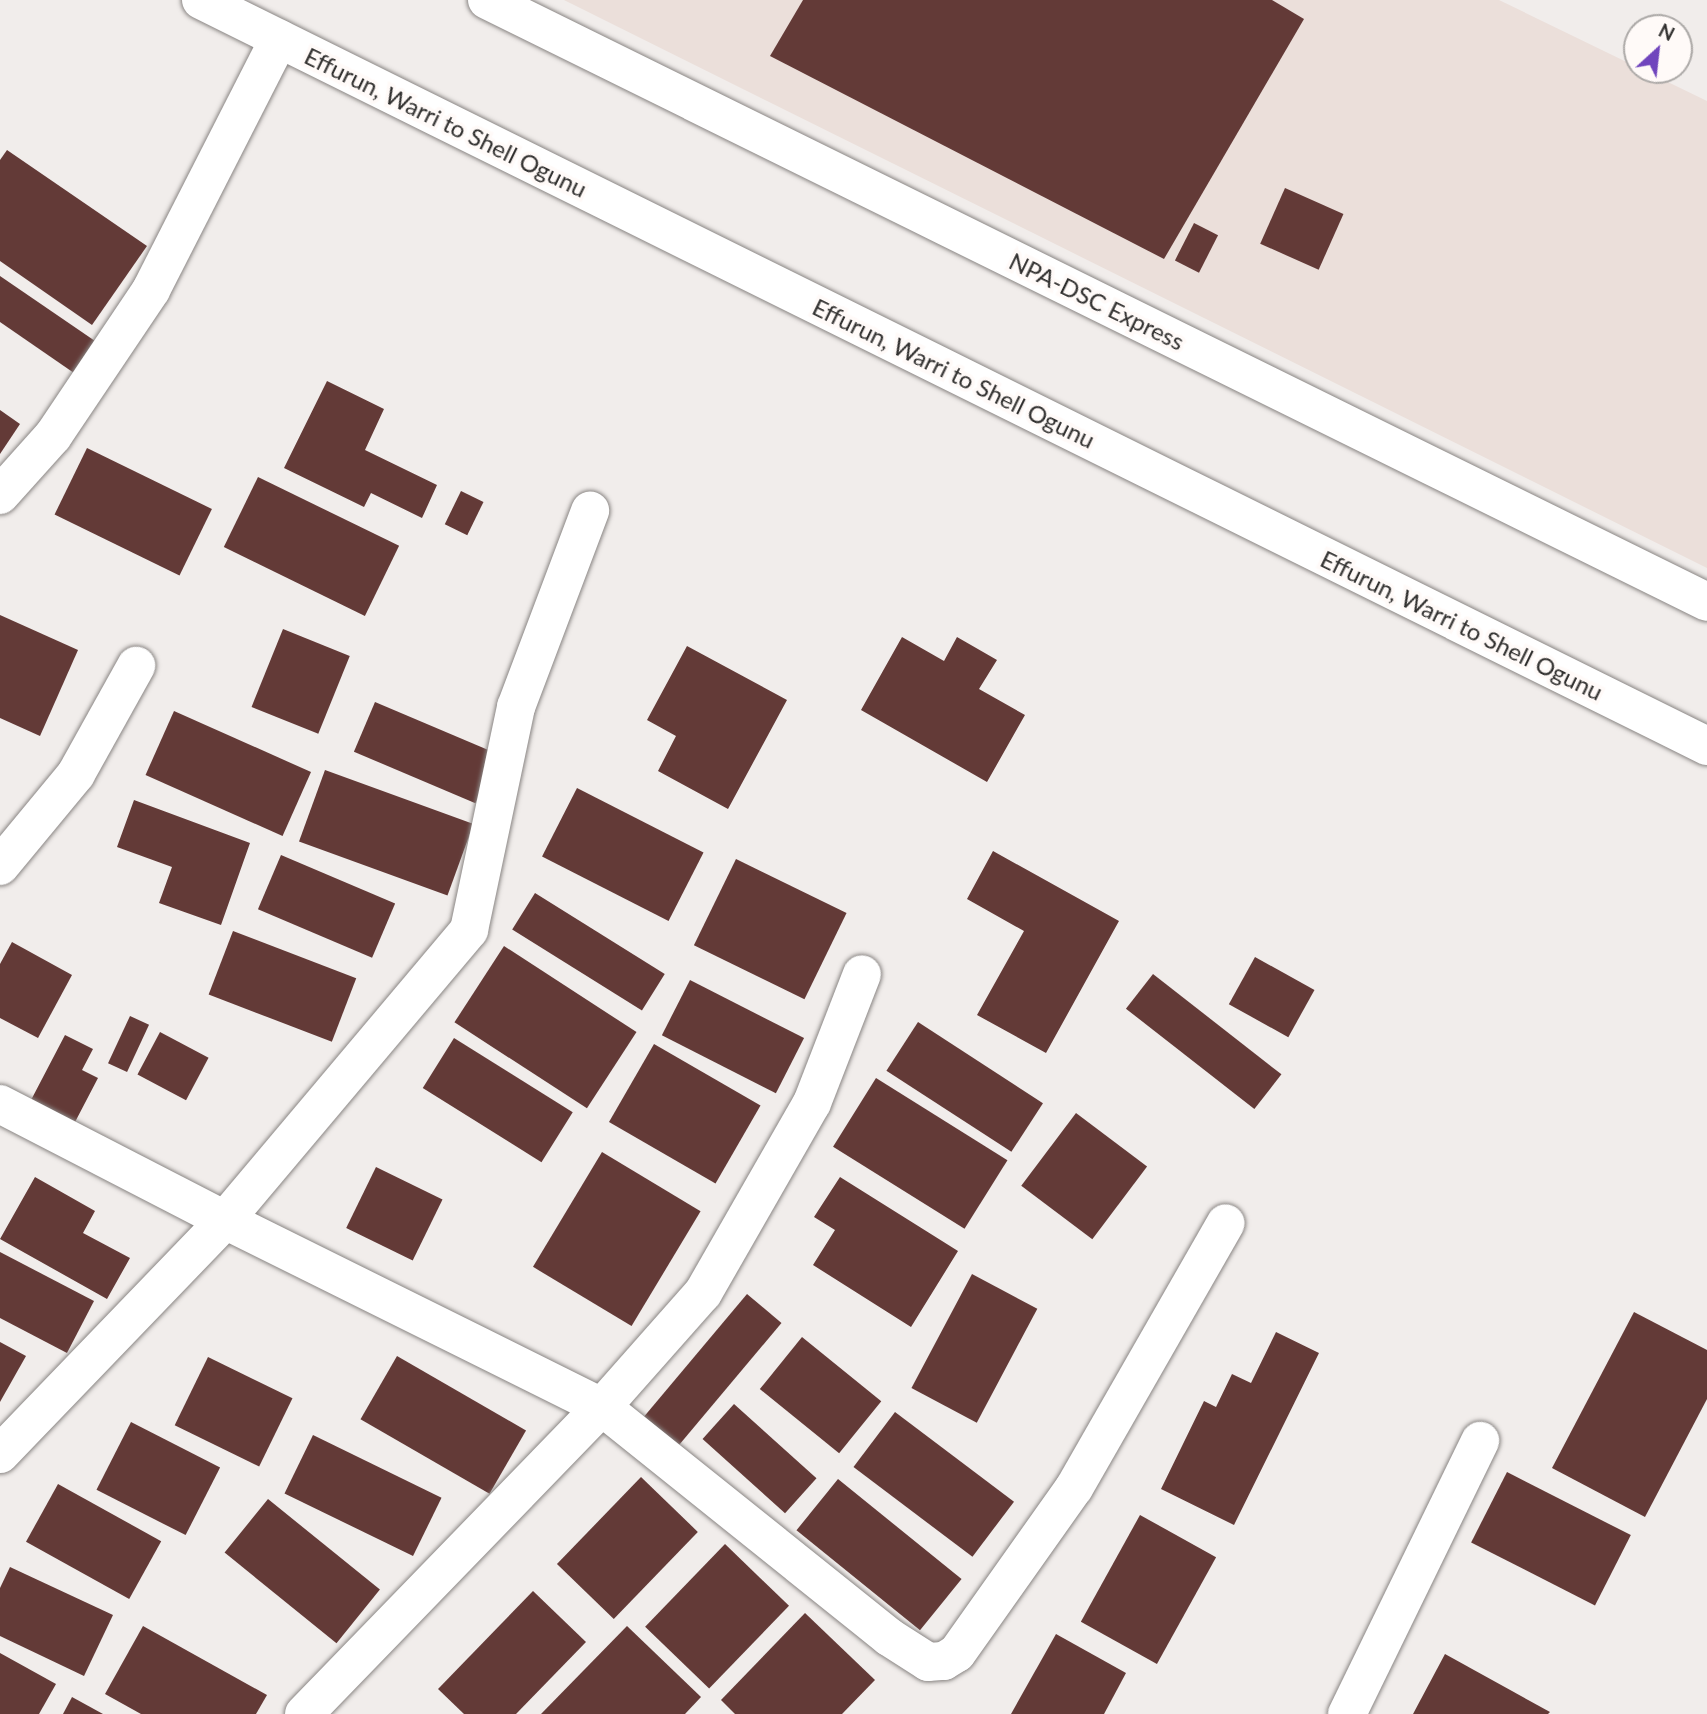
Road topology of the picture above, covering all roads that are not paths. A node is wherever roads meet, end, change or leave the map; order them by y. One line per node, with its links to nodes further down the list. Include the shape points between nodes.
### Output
1 (201, 0): 3 (street, Effurun, Warri to Shell Ogunu)
2 (487, 0): 6 (street, NPA-DSC Express)
3 (279, 39): 4 (street, via 151,290 53,436); 8 (street, Effurun, Warri to Shell Ogunu)
4 (0, 495)
5 (590, 511): 12 (street, via 516,707 469,930)
6 (1707, 601)
7 (136, 666): 9 (street, via 76,774)
8 (1707, 746)
9 (0, 866)
10 (862, 974): 14 (street, via 812,1103 703,1293)
11 (0, 1104): 12 (street)
12 (225, 1220): 14 (street); 16 (street)
13 (1226, 1223): 14 (street, via 1073,1488 957,1653 944,1661 928,1662 889,1637)
14 (602, 1407): 17 (street)
15 (1480, 1441): 18 (street)
16 (0, 1454)
17 (304, 1714)
18 (1347, 1714)

